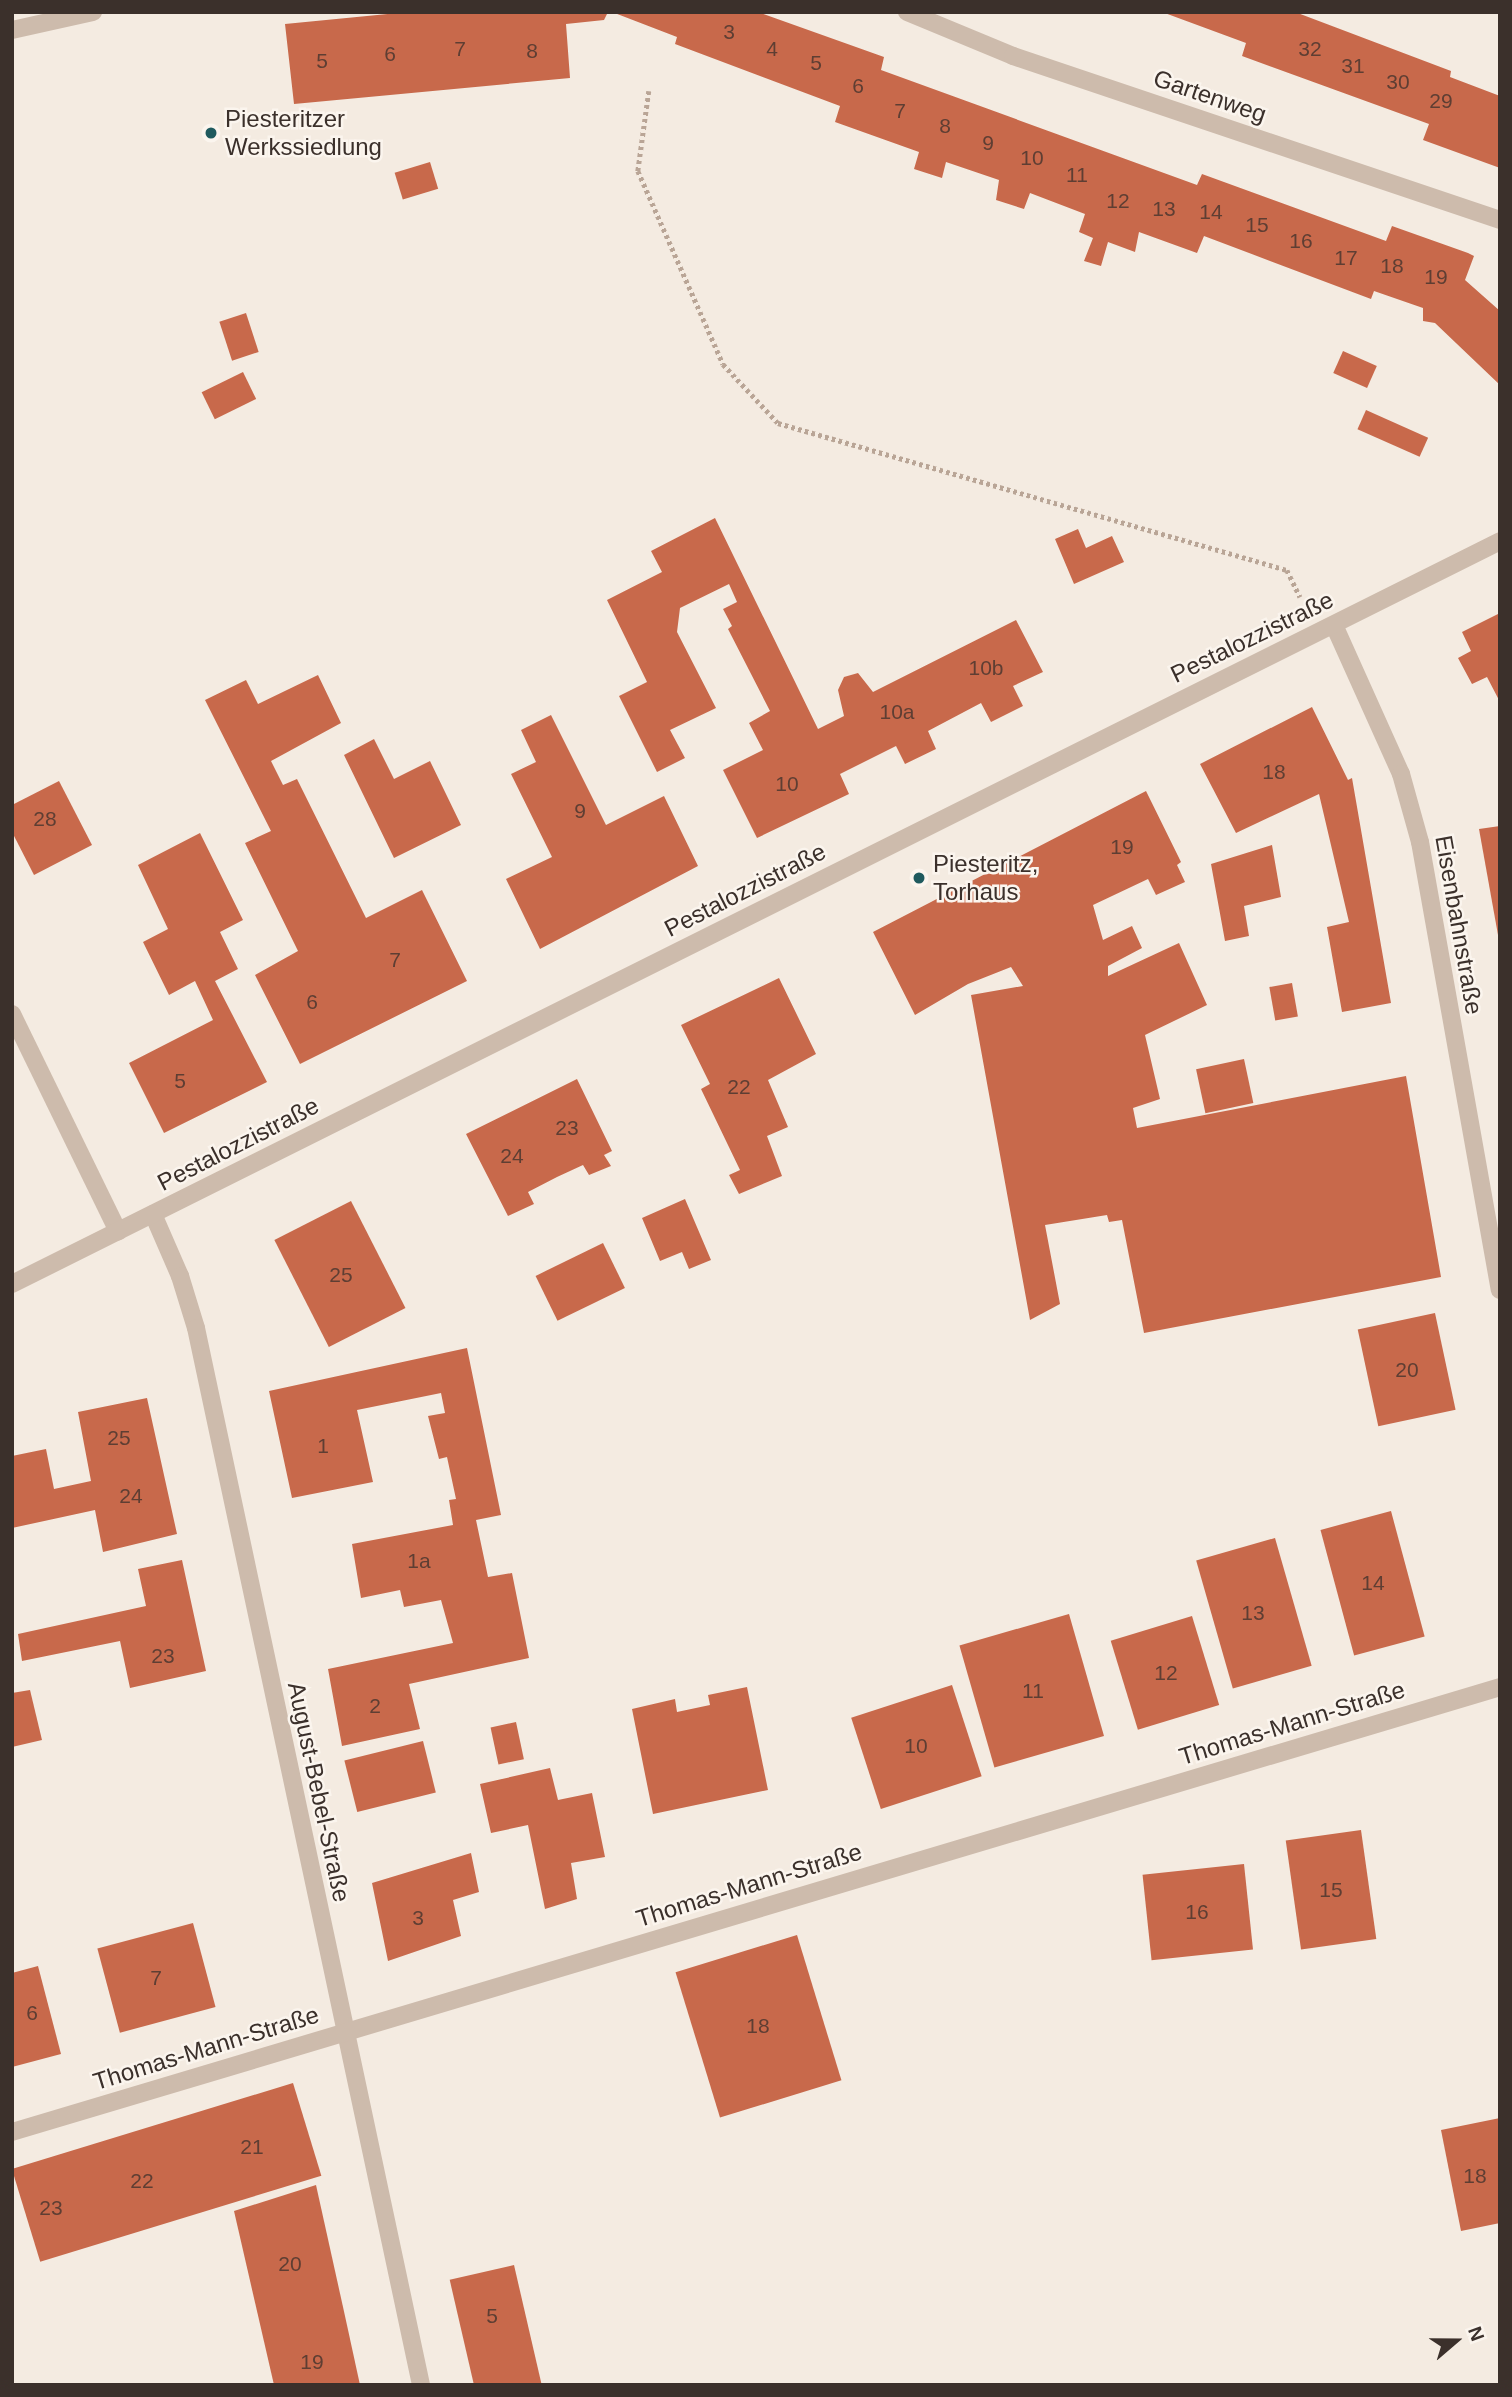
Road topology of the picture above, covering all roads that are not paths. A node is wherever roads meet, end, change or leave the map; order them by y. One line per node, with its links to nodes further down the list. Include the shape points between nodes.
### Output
1 (93, 12): 3 (street)
2 (907, 12): 4 (street, Gartenweg, via 1013,56)
3 (12, 30)
4 (1500, 220)
5 (1500, 541): 6 (street, Pestalozzistraße)
6 (1326, 629): 8 (street, Pestalozzistraße); 11 (street, Eisenbahnstraße, via 1401,774 1420,842)
7 (12, 1014): 9 (street)
8 (153, 1214): 9 (street, Pestalozzistraße); 13 (street, August-Bebel-Straße, via 180,1276 195,1328)
9 (118, 1231): 10 (street, Pestalozzistraße)
10 (12, 1284)
11 (1500, 1290)
12 (1500, 1687): 13 (street, Thomas-Mann-Straße)
13 (344, 2032): 14 (street, Thomas-Mann-Straße); 15 (street, August-Bebel-Straße)
14 (12, 2132)
15 (421, 2385)

